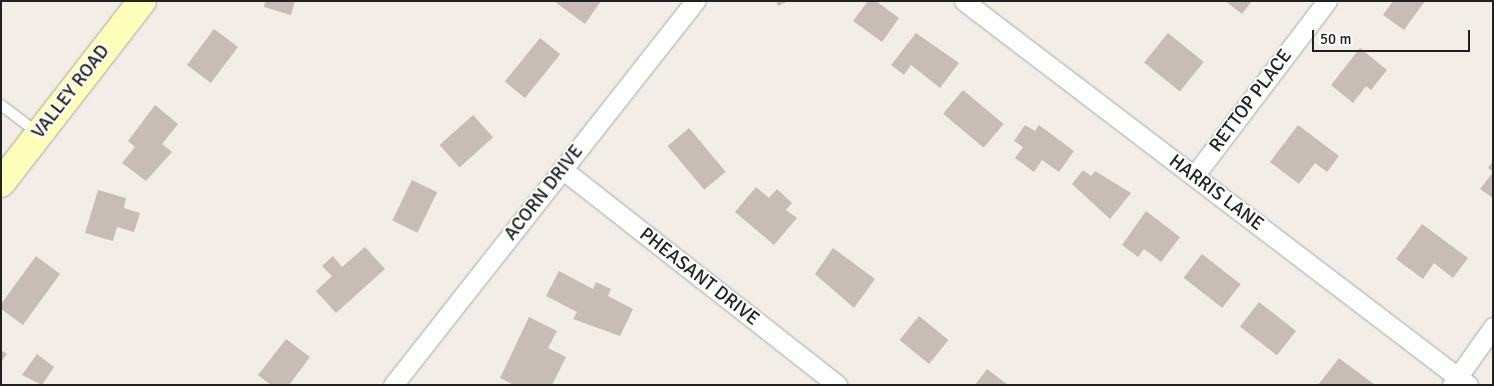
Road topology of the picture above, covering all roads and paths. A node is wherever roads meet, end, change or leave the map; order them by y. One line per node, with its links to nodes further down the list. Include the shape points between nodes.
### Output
1 (694, 1): 7 (street, ACORN DRIVE)
2 (964, 1): 8 (street, HARRIS LANE)
3 (1327, 1): 8 (street, RETTOP PLACE)
4 (137, 3): 6 (street, VALLEY ROAD)
5 (1, 105): 6 (lane)
6 (39, 134): 9 (street, VALLEY ROAD)
7 (562, 169): 12 (street, ACORN DRIVE); 13 (street, PHEASANT DRIVE)
8 (1194, 176): 11 (street, HARRIS LANE)
9 (1, 183)
10 (1493, 327): 11 (street)
11 (1459, 382)
12 (393, 385)
13 (837, 385)

